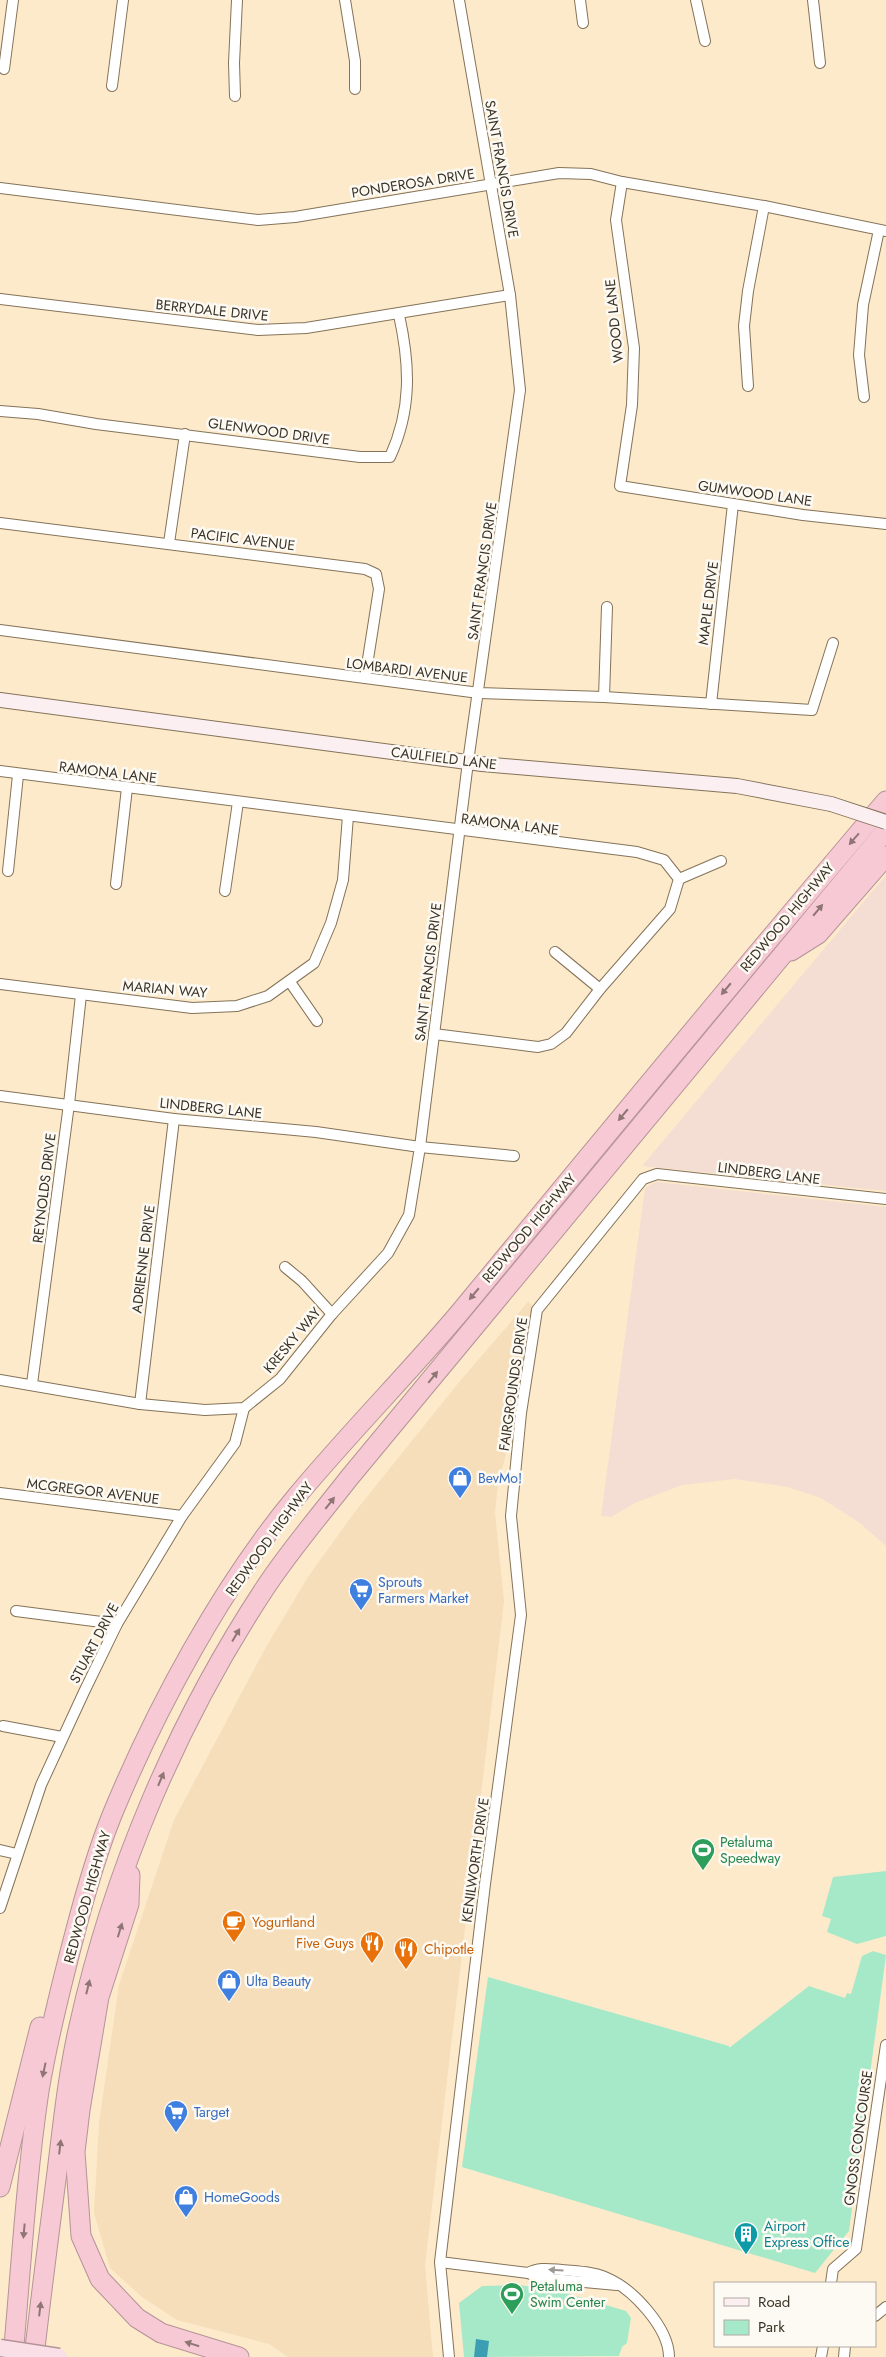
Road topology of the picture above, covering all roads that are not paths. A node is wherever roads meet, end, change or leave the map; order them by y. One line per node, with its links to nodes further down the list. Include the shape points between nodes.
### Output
1 (13, 0): 12 (street)
2 (123, 0): 13 (street)
3 (237, 0): 15 (street)
4 (345, 0): 14 (street, via 355,61)
5 (459, 0): 17 (street, SAINT FRANCIS DRIVE)
6 (580, 0): 9 (street)
7 (696, 0): 10 (street)
8 (812, 0): 11 (street)
9 (583, 23)
10 (705, 41)
11 (820, 64)
12 (4, 69)
13 (112, 86)
14 (355, 89)
15 (235, 96)
16 (622, 182): 17 (street, PONDEROSA DRIVE, via 591,174 559,173); 19 (street, PONDEROSA DRIVE); 28 (street, WOOD LANE, via 616,220 634,348 632,405)
17 (491, 184): 18 (street, PONDEROSA DRIVE, via 295,217 258,220); 21 (street, SAINT FRANCIS DRIVE)
18 (0, 188)
19 (764, 206): 20 (street, PONDEROSA DRIVE); 24 (street, via 744,326)
20 (883, 230): 25 (street, via 863,305 860,355)
21 (510, 295): 23 (street, BERRYDALE DRIVE); 37 (street, SAINT FRANCIS DRIVE, via 520,390)
22 (0, 299): 23 (street, BERRYDALE DRIVE, via 258,330 306,328)
23 (398, 315): 27 (street, GLENWOOD DRIVE, via 407,352 406,396 398,438 390,457 360,457)
24 (748, 386)
25 (864, 397)
26 (0, 411): 27 (street, GLENWOOD DRIVE)
27 (185, 434): 32 (street)
28 (620, 486): 29 (street, GUMWOOD LANE)
29 (733, 504): 31 (street, GUMWOOD LANE); 40 (street, MAPLE DRIVE)
30 (0, 524): 32 (street, PACIFIC AVENUE)
31 (886, 524)
32 (169, 543): 36 (street, PACIFIC AVENUE, via 365,569 376,574 379,589)
33 (607, 607): 38 (street)
34 (0, 630): 36 (street, LOMBARDI AVENUE)
35 (833, 643): 40 (street, LOMBARDI AVENUE, via 812,710)
36 (365, 678): 37 (street, LOMBARDI AVENUE)
37 (479, 693): 38 (street, LOMBARDI AVENUE); 41 (street, SAINT FRANCIS DRIVE)
38 (604, 697): 40 (street, LOMBARDI AVENUE)
39 (0, 700): 41 (main road, CAULFIELD LANE)
40 (710, 704)
41 (468, 762): 48 (main road, CAULFIELD LANE, bridge, via 738,786 831,804); 50 (street, SAINT FRANCIS DRIVE)
42 (0, 772): 43 (street, RAMONA LANE)
43 (18, 774): 44 (street, RAMONA LANE); 53 (street)
44 (127, 788): 46 (street, RAMONA LANE); 55 (street)
45 (886, 801): 88 (highway, REDWOOD HIGHWAY, one-way to 88, via 436,1340 294,1499 243,1569 186,1662 140,1750 112,1816)
46 (238, 802): 47 (street, RAMONA LANE); 56 (street)
47 (348, 816): 50 (street, RAMONA LANE); 59 (street, MARIAN WAY, via 343,880 331,923 314,963)
48 (886, 822)
49 (886, 830): 58 (highway, REDWOOD HIGHWAY, one-way to 49)
50 (460, 832): 54 (street, RAMONA LANE, via 637,852 664,860); 64 (street, SAINT FRANCIS DRIVE)
51 (886, 856): 58 (highway, via 818,934)
52 (720, 861): 54 (street)
53 (8, 871)
54 (679, 879): 61 (street, via 670,909)
55 (116, 884)
56 (225, 891)
57 (555, 952): 61 (street)
58 (776, 961): 87 (highway, REDWOOD HIGHWAY, one-way to 58, via 171,1757 265,1586 349,1478)
59 (290, 982): 62 (street, MARIAN WAY, via 268,996 237,1006 192,1008); 63 (street)
60 (0, 984): 62 (street, MARIAN WAY)
61 (600, 989): 64 (street, via 566,1033 552,1044 538,1046)
62 (81, 995): 66 (street, REYNOLDS DRIVE)
63 (317, 1021)
64 (434, 1034): 68 (street, SAINT FRANCIS DRIVE)
65 (0, 1096): 66 (street, LINDBERG LANE)
66 (69, 1104): 67 (street, LINDBERG LANE); 75 (street, REYNOLDS DRIVE)
67 (174, 1119): 68 (street, LINDBERG LANE, via 316,1132); 76 (street, ADRIENNE DRIVE)
68 (420, 1147): 69 (street, LINDBERG LANE); 73 (street, KRESKY WAY, via 409,1215 388,1253)
69 (514, 1156)
70 (649, 1176): 71 (street, LINDBERG LANE, via 657,1174); 80 (street, FAIRGROUNDS DRIVE, via 537,1310 521,1413)
71 (886, 1199)
72 (285, 1267): 73 (street)
73 (332, 1314): 77 (street, KRESKY WAY, via 280,1379)
74 (0, 1380): 75 (street)
75 (32, 1384): 76 (street)
76 (140, 1404): 77 (street, via 205,1410)
77 (244, 1408): 79 (street, STUART DRIVE, via 235,1443)
78 (0, 1493): 79 (street, MCGREGOR AVENUE)
79 (182, 1516): 82 (street, STUART DRIVE)
80 (511, 1516): 92 (street, KENILWORTH DRIVE, via 520,1615)
81 (16, 1611): 82 (street)
82 (117, 1624): 84 (street, STUART DRIVE)
83 (3, 1726): 84 (street)
84 (62, 1737): 86 (street, STUART DRIVE)
85 (0, 1850): 86 (street)
86 (18, 1854): 89 (street, STUART DRIVE)
87 (132, 1854): 98 (highway, REDWOOD HIGHWAY, one-way to 87, via 78,2028 99,1943); 100 (highway, one-way to 87, via 161,2333 136,2318 100,2280 81,2236 76,2152 80,2110 99,1997 129,1904)
88 (88, 1886): 91 (highway, via 75,1898 56,1960); 97 (highway, REDWOOD HIGHWAY, one-way to 97, via 63,1980 40,2088)
89 (0, 1908)
90 (886, 2045): 93 (street, GNOSS CONCOURSE, via 856,2249 833,2269)
91 (0, 2187)
92 (440, 2262): 101 (street, KENILWORTH DRIVE); 102 (street, via 528,2273 540,2278 618,2285 647,2310 662,2333)
93 (830, 2282)
94 (886, 2307): 95 (street)
95 (876, 2315)
96 (0, 2348): 99 (main road, bridge)
97 (13, 2357)
98 (34, 2357)
99 (59, 2357)
100 (239, 2357)
101 (449, 2357)
102 (669, 2357)

